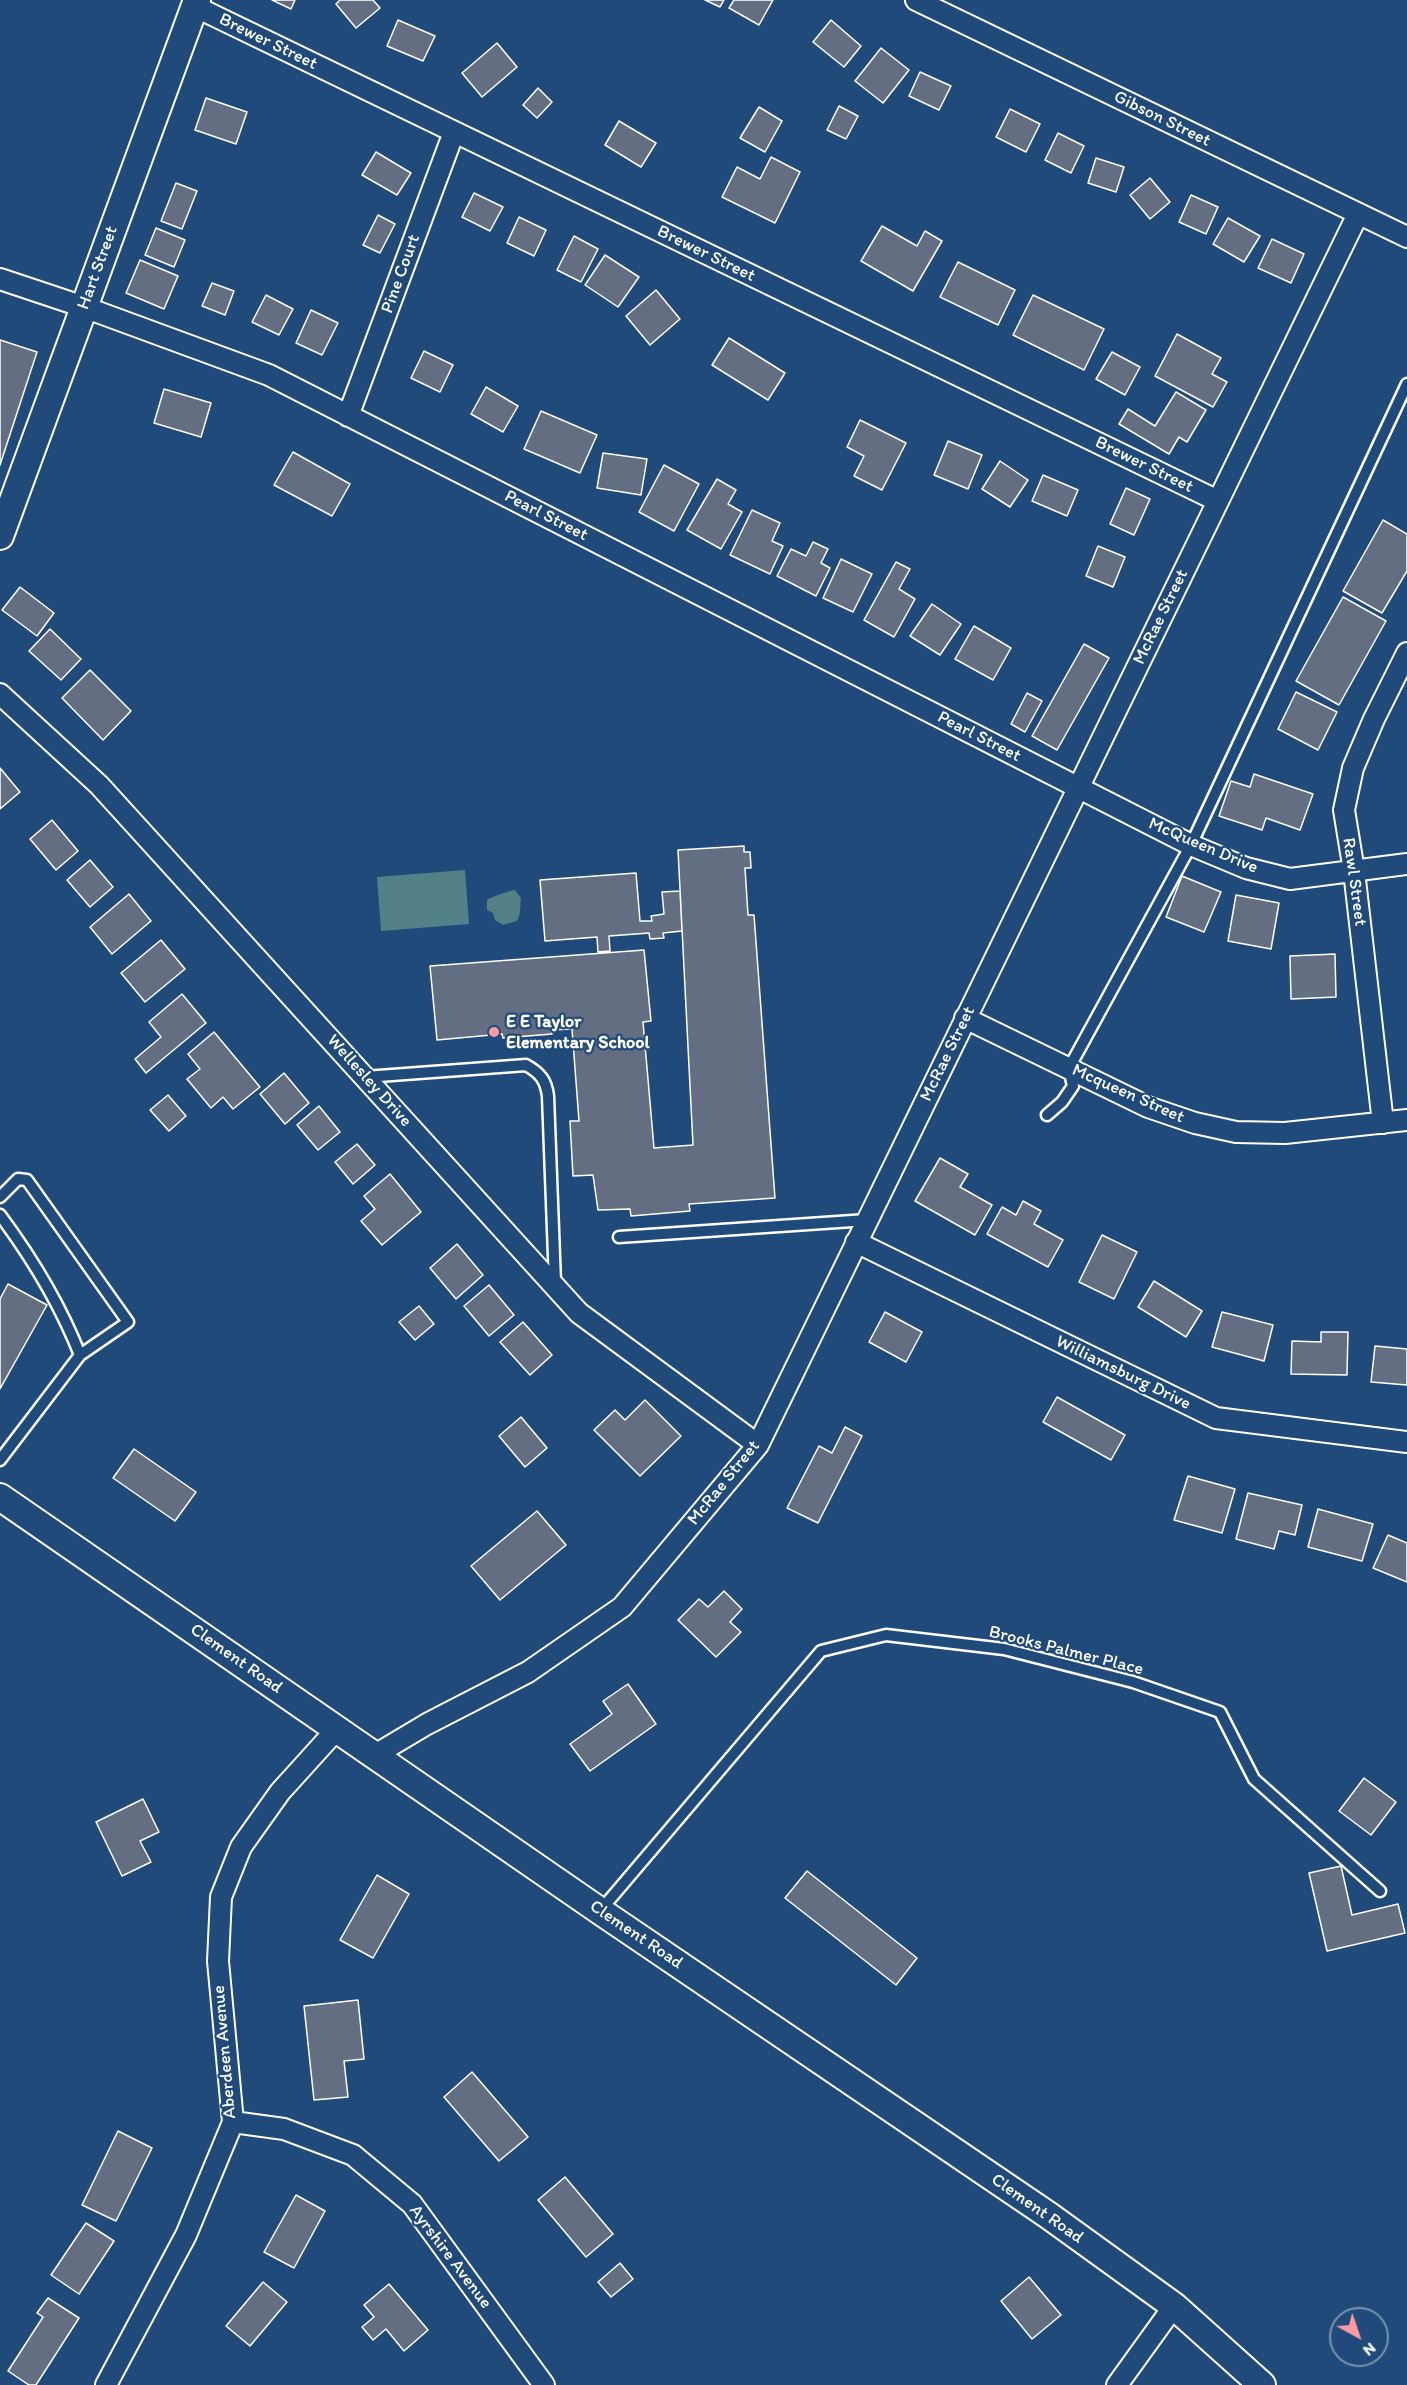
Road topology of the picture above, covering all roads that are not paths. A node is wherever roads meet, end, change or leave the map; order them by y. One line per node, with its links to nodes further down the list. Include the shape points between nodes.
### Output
1 (916, 0): 4 (street, Gibson Street)
2 (196, 3): 3 (street, Brewer Street); 7 (street, Hart Street)
3 (454, 132): 9 (street, Pine Court); 10 (street, Brewer Street)
4 (1358, 214): 5 (street, Gibson Street); 10 (street, McRae Street)
5 (1407, 237)
6 (0, 279): 7 (street, Pearl Street)
7 (84, 307): 9 (street, Pearl Street, via 269,375); 11 (street, Hart Street)
8 (1407, 384): 15 (lane)
9 (348, 416): 14 (street, Pearl Street)
10 (1218, 501): 14 (street, McRae Street)
11 (0, 536)
12 (1407, 653): 17 (street, Rawl Street, via 1353,768 1344,810)
13 (0, 694): 20 (street, Wellesley Drive, via 99,785)
14 (1078, 787): 15 (street, McQueen Drive); 18 (street, McRae Street)
15 (1191, 844): 17 (street, McQueen Drive, via 1246,868 1290,879); 19 (lane)
16 (1407, 864): 17 (street, McQueen Drive)
17 (1354, 871): 23 (street, Rawl Street)
18 (965, 1018): 19 (street, Mcqueen Street); 26 (street, McRae Street)
19 (1069, 1068): 21 (lane, via 1073,1086); 23 (street, Mcqueen Street, via 1148,1107 1236,1132 1285,1133)
20 (365, 1077): 29 (street, Wellesley Drive); 29 (lane, via 526,1065 538,1072 546,1083 548,1096)
21 (1047, 1115)
22 (1407, 1120): 23 (street, Mcqueen Street)
23 (1383, 1123)
24 (0, 1197): 30 (lane, via 18,1179 27,1180 128,1323)
25 (0, 1215): 30 (lane, via 40,1272)
26 (867, 1220): 27 (lane); 28 (street, McRae Street)
27 (619, 1237)
28 (856, 1242): 31 (street, Williamsburg Drive, via 1216,1418); 32 (street, McRae Street)
29 (555, 1286): 32 (street, Wellesley Drive, via 579,1313)
30 (80, 1355): 33 (lane)
31 (1407, 1442)
32 (758, 1444): 36 (street, McRae Street, via 622,1606 528,1672)
33 (0, 1460)
34 (0, 1497): 35 (street, Clement Road)
35 (337, 1730): 36 (street, Clement Road); 39 (street, Aberdeen Avenue, via 280,1792 241,1847 221,1896 218,1961)
36 (375, 1755): 38 (street, Clement Road)
37 (1380, 1891): 38 (lane, Brooks Palmer Place, via 1254,1779 1220,1712 1133,1682 1004,1649 886,1635 821,1651)
38 (600, 1911): 40 (street, Clement Road, via 1048,2215)
39 (233, 2122): 41 (street, Aberdeen Avenue, via 186,2235); 42 (street, Ayrshire Avenue, via 284,2129 353,2155 412,2204)
40 (1174, 2306): 43 (street); 44 (street, Clement Road)
41 (106, 2385)
42 (544, 2385)
43 (1117, 2385)
44 (1262, 2385)

